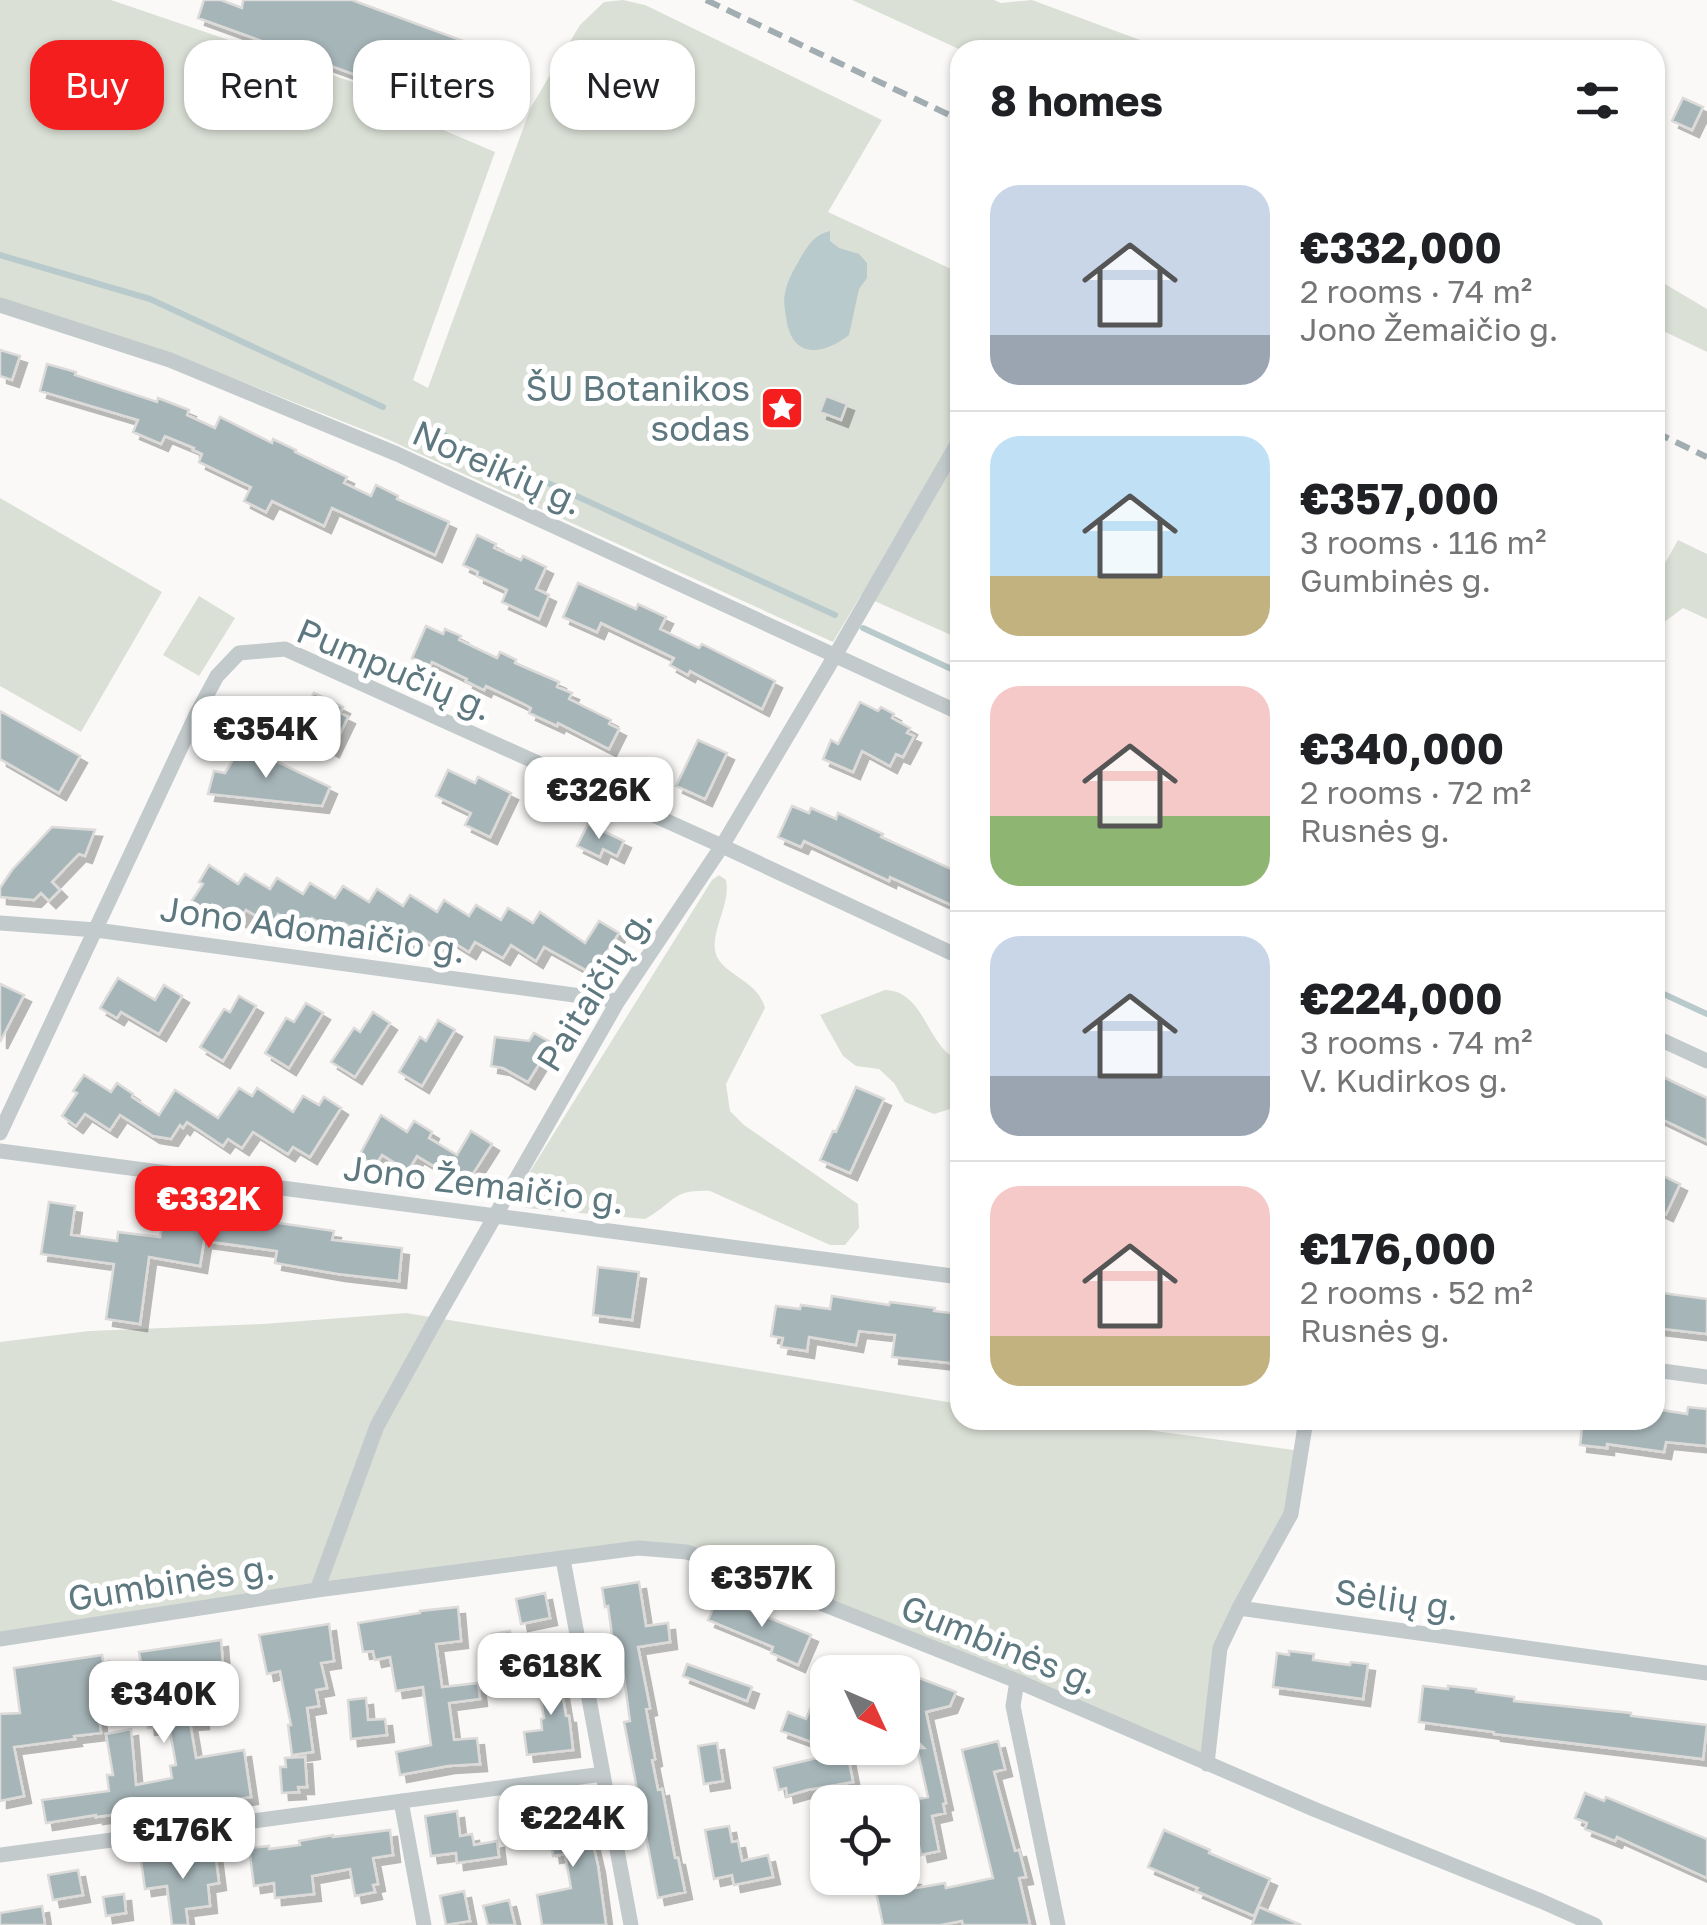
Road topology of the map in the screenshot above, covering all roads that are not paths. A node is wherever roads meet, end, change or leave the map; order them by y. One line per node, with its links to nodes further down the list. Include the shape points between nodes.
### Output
1 (0, 306): 3 (street, Noreikių g., via 170,360 380,447)
2 (950, 456): 3 (street, Paitaičių g.)
3 (836, 654): 4 (street, Noreikių g.); 5 (street, Paitaičių g.)
4 (950, 707)
5 (722, 846): 7 (street, Pumpučių g., via 285,649 240,653 216,676); 8 (street, Pumpučių g.); 9 (street, Paitaičių g.)
6 (0, 923): 7 (street, Jono Adomaičio g.)
7 (96, 930): 9 (street, Jono Adomaičio g.); 12 (street, Pumpučių g.)
8 (950, 952)
9 (618, 1001): 14 (street, Paitaičių g.)
10 (1665, 1042): 11 (street)
11 (1707, 1061)
12 (0, 1133)
13 (0, 1151): 14 (street, Jono Žemaičio g.)
14 (494, 1215): 15 (street, Jono Žemaičio g.); 20 (street, Paitaičių g., via 377,1426)
15 (950, 1277)
16 (1665, 1371): 17 (street)
17 (1707, 1377)
18 (1304, 1430): 21 (street, via 1291,1514)
19 (564, 1558): 20 (street, Gumbinės g.); 24 (street, Gumbinės g., via 638,1548 687,1552); 26 (street)
20 (317, 1590): 22 (street, Gumbinės g.)
21 (1239, 1608): 23 (street, Sėlių g.); 25 (street, via 1220,1648)
22 (0, 1639)
23 (1707, 1673)
24 (1016, 1682): 25 (street, Gumbinės g.); 31 (street, via 1013,1706)
25 (1207, 1764): 32 (street, Gumbinės g.)
26 (603, 1774): 27 (street); 30 (street)
27 (401, 1800): 28 (street); 29 (street)
28 (0, 1855)
29 (424, 1925)
30 (631, 1925)
31 (1058, 1925)
32 (1595, 1925)

